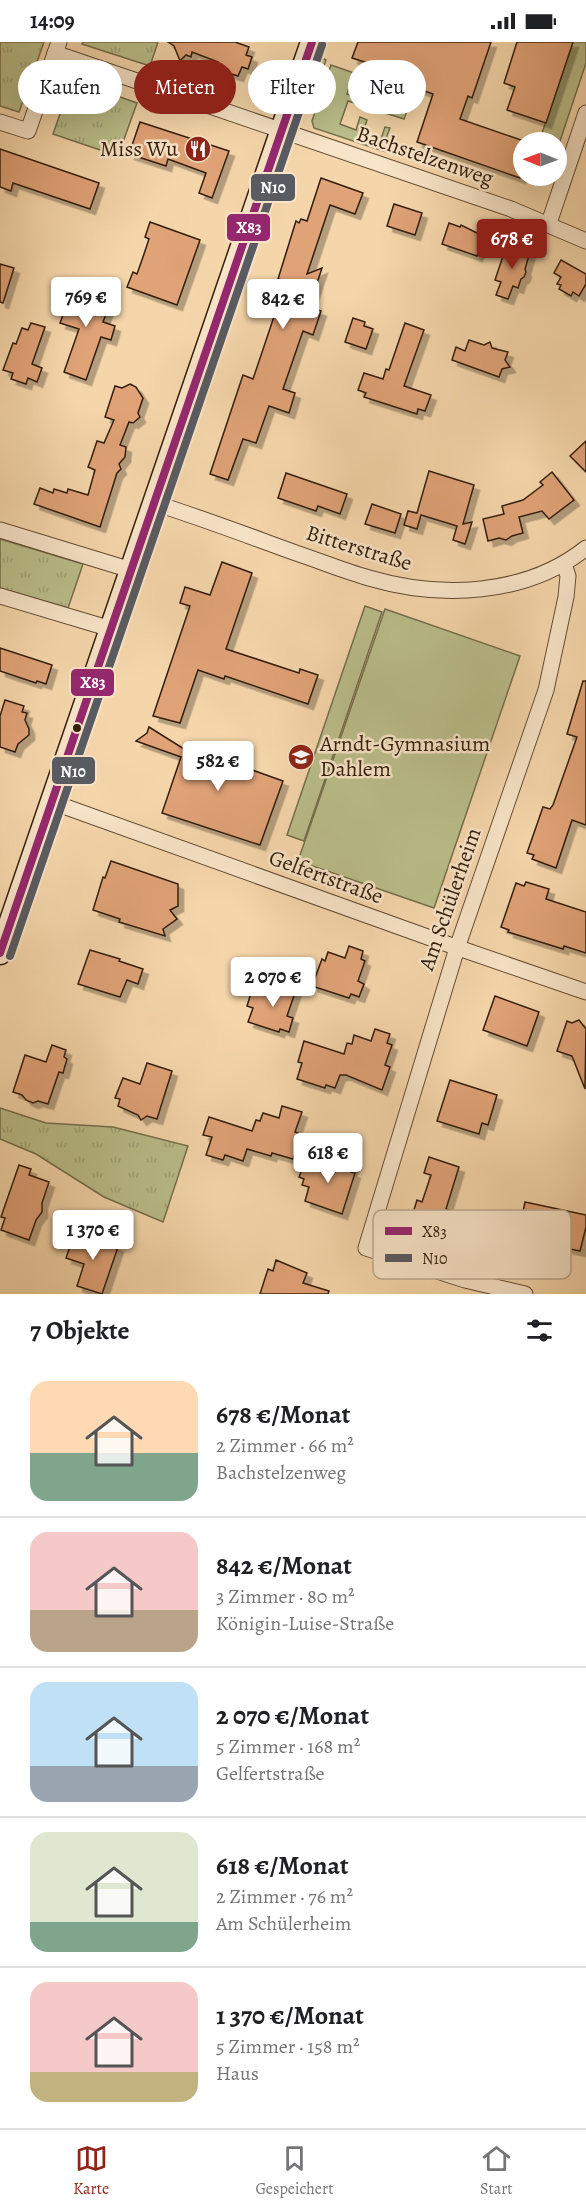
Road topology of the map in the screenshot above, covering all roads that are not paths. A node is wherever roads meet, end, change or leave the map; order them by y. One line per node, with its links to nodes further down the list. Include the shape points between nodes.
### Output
1 (312, 42): 5 (main road)
2 (57, 47): 4 (street, via 28,131); 5 (street, Bachstelzenweg)
3 (586, 113): 6 (street)
4 (0, 122)
5 (282, 131): 6 (street, Bachstelzenweg); 8 (main road)
6 (549, 223): 7 (street, Bachstelzenweg)
7 (586, 241)
8 (154, 503): 11 (street, Bitterstraße, via 369,578 426,590 483,589 540,576); 12 (main road)
9 (0, 530): 12 (street)
10 (586, 548): 11 (street, Bitterstraße)
11 (564, 564): 16 (street, Am Schülerheim, via 568,576 566,597 546,690)
12 (131, 570): 14 (main road)
13 (0, 596): 14 (street)
14 (111, 629): 15 (main road)
15 (52, 802): 16 (street, Gelfertstraße); 17 (main road)
16 (457, 948): 18 (street, Gelfertstraße); 19 (street, Am Schülerheim)
17 (0, 953)
18 (586, 992)
19 (378, 1210)
20 (373, 1225): 21 (street, Am Schülerheim, via 366,1248)
21 (373, 1250)
22 (462, 1279): 23 (street, Am Schülerheim)
23 (525, 1294)

